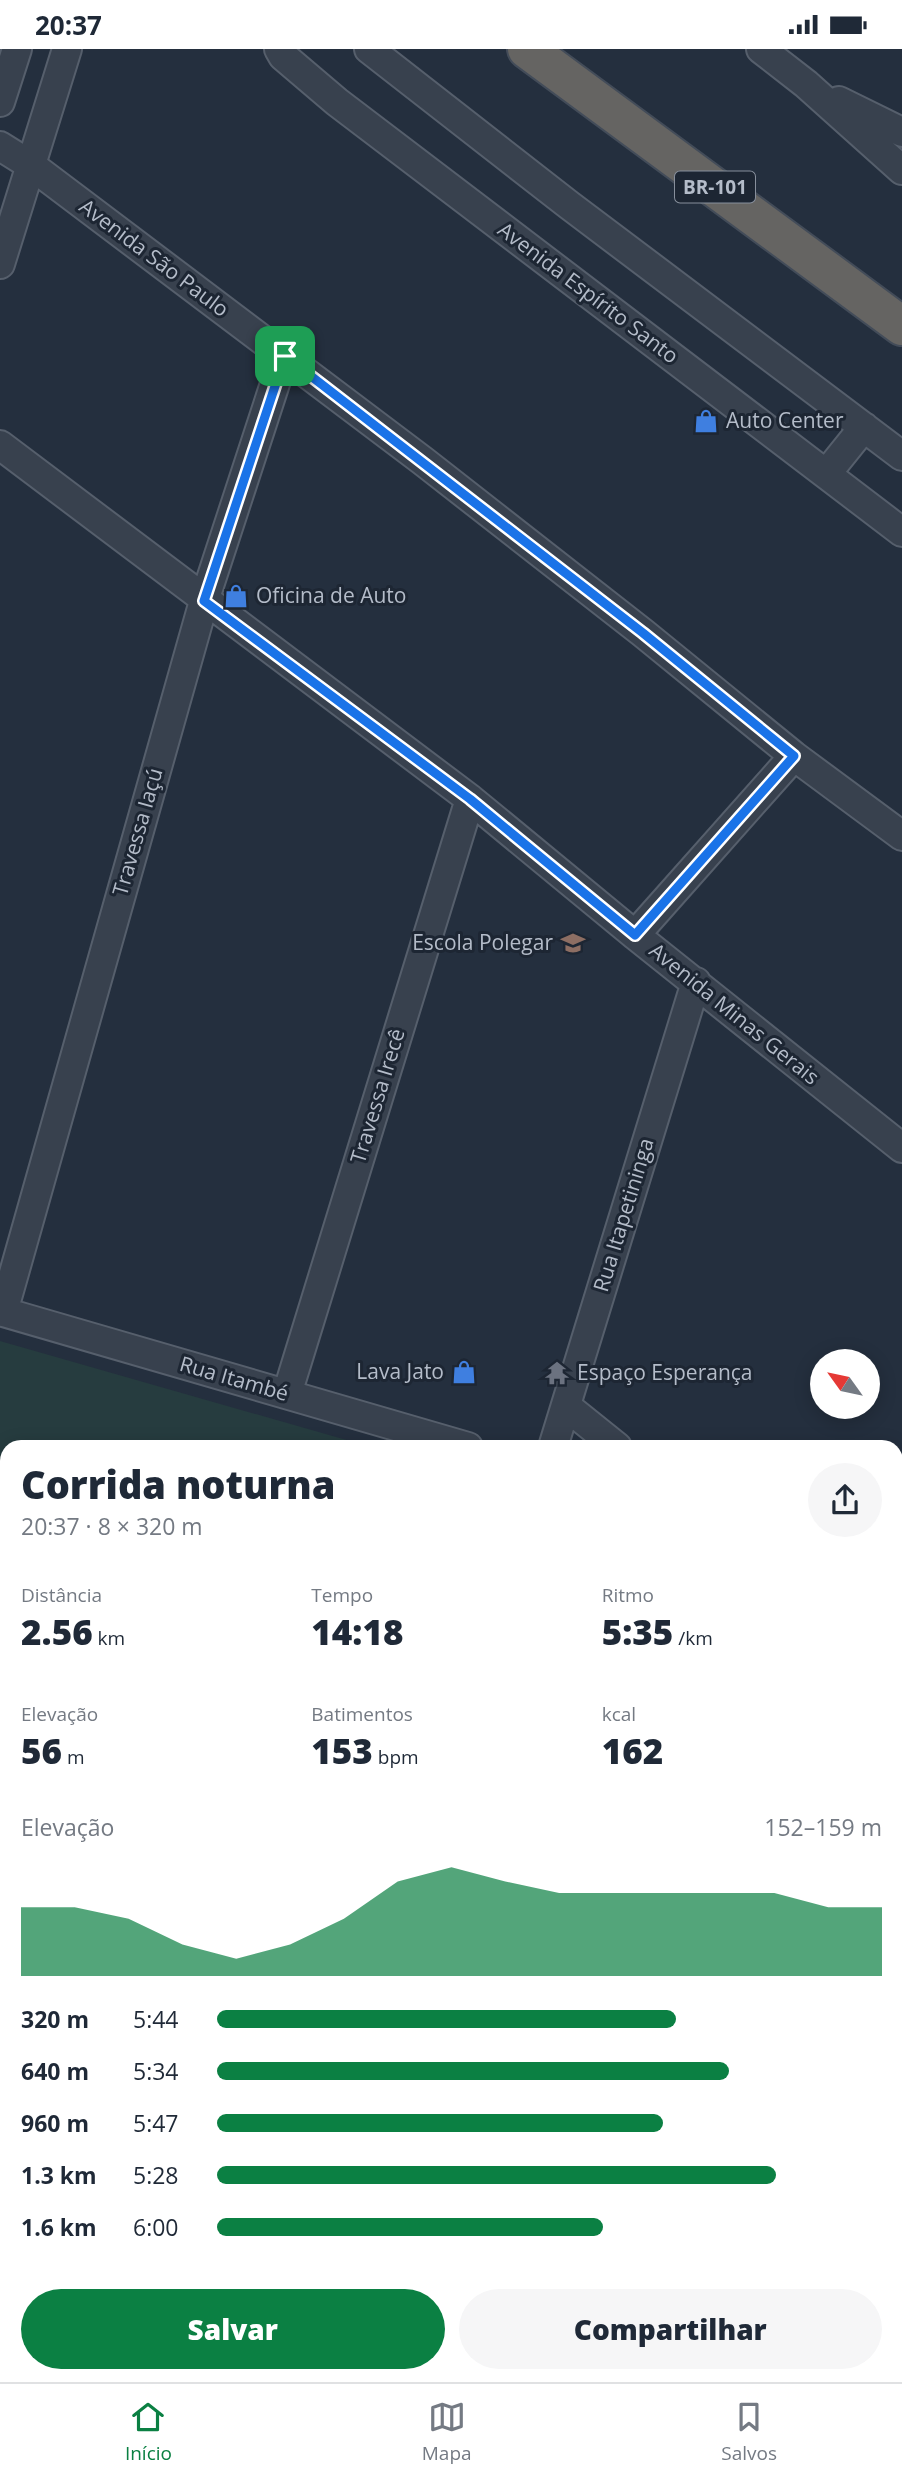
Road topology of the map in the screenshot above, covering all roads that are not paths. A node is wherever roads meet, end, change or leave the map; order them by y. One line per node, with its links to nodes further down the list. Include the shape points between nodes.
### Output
1 (17, 49): 8 (street)
2 (67, 49): 11 (street)
3 (279, 49): 19 (street, Avenida Espírito Santo, via 337,102)
4 (369, 49): 16 (street)
5 (527, 49): 14 (highway, BR-101)
6 (761, 49): 7 (street)
7 (806, 84): 9 (street); 12 (street)
8 (0, 102)
9 (902, 132)
10 (0, 146): 11 (street, Avenida São Paulo)
11 (32, 166): 13 (street); 15 (street, Avenida São Paulo)
12 (902, 170)
13 (0, 264)
14 (902, 325)
15 (285, 356): 21 (street, Travessa Iaçú); 22 (street, Avenida São Paulo, via 632,624)
16 (864, 427): 18 (street); 19 (street)
17 (0, 446): 21 (street, Avenida Minas Gerais)
18 (902, 456)
19 (827, 473): 20 (street, Avenida Espírito Santo)
20 (902, 532)
21 (204, 601): 23 (street, Avenida Minas Gerais); 28 (street, Travessa Iaçú)
22 (794, 756): 24 (street, Avenida São Paulo); 25 (street)
23 (470, 799): 25 (street, Avenida Minas Gerais); 29 (street, Travessa Irecê)
24 (902, 836)
25 (635, 935): 26 (street, Avenida Minas Gerais)
26 (695, 982): 27 (street, Avenida Minas Gerais); 30 (street, Rua Itapetininga)
27 (902, 1148)
28 (2, 1312): 29 (street, Rua Itambé)
29 (287, 1394): 31 (street, Rua Itambé)
30 (566, 1406): 32 (street, Rua Itapetininga); 33 (street)
31 (444, 1440)
32 (555, 1440)
33 (608, 1440)

